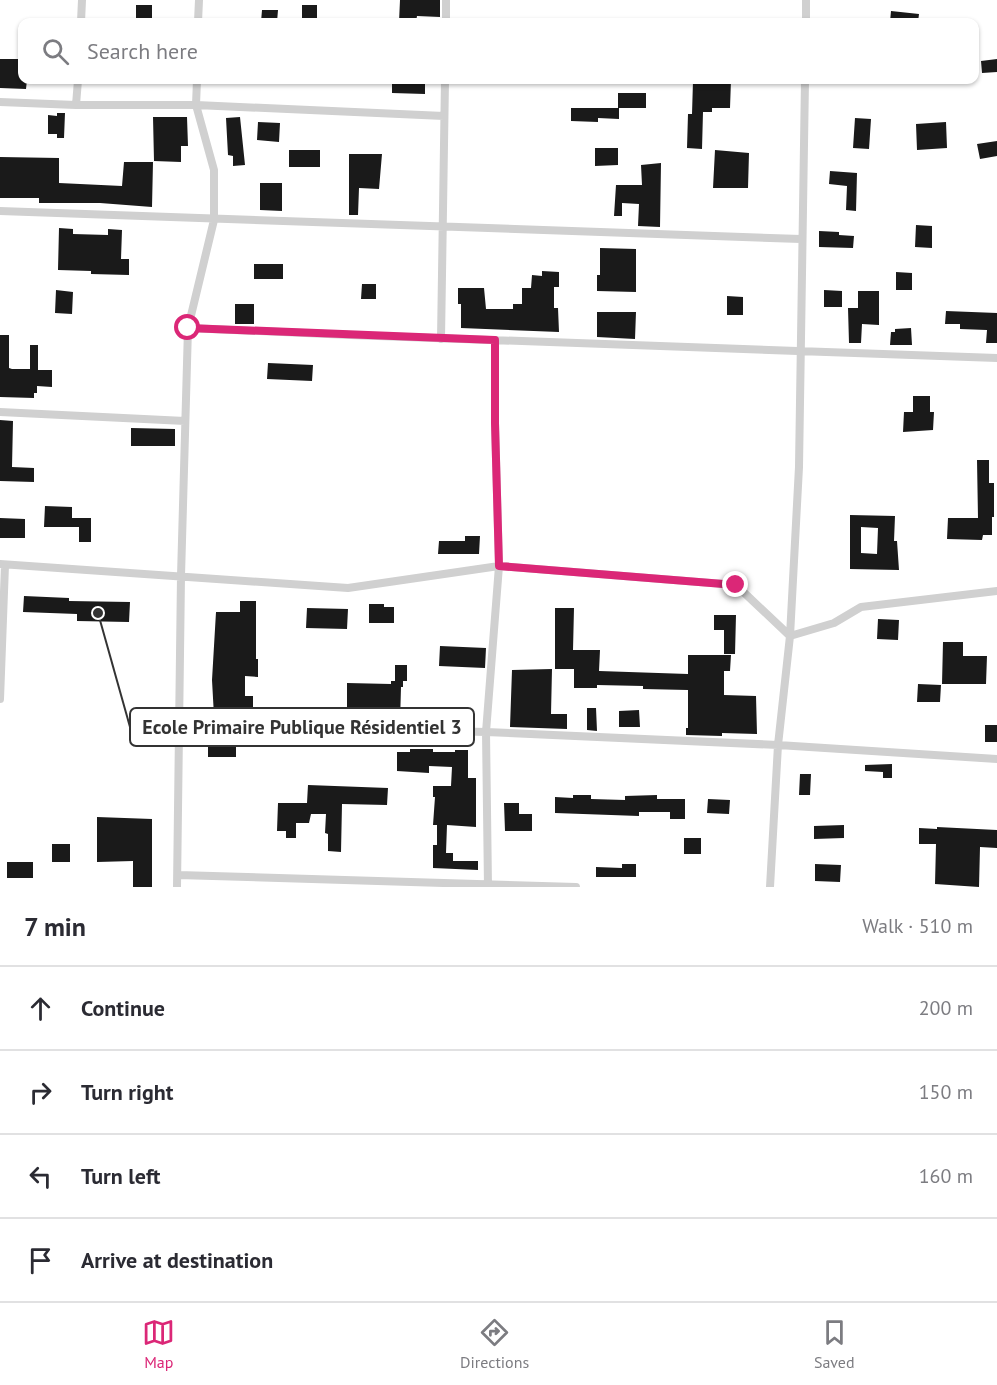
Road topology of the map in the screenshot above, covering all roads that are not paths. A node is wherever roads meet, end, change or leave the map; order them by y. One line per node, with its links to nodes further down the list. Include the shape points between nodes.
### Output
1 (82, 0): 5 (street)
2 (199, 0): 6 (street)
3 (446, 0): 7 (street)
4 (806, 0): 8 (street)
5 (81, 18)
6 (198, 18)
7 (446, 18)
8 (806, 18)
9 (78, 84): 14 (street)
10 (197, 84): 15 (street)
11 (445, 84): 16 (street)
12 (805, 84): 20 (street)
13 (0, 102): 14 (street)
14 (76, 105): 15 (street)
15 (196, 105): 16 (street); 18 (street, via 214,170)
16 (444, 116): 19 (street)
17 (0, 211): 18 (street)
18 (214, 220): 19 (street); 21 (street)
19 (441, 226): 20 (street); 22 (street)
20 (801, 240): 24 (street)
21 (188, 328): 22 (street); 27 (street)
22 (441, 339): 23 (street)
23 (495, 340): 24 (street); 29 (street)
24 (802, 350): 25 (street); 32 (street)
25 (997, 358)
26 (0, 412): 27 (street)
27 (185, 421): 30 (street)
28 (3, 564): 30 (street); 33 (street)
29 (499, 566): 30 (street, via 348,588); 32 (street, via 736,585); 35 (street)
30 (181, 576): 34 (street)
31 (997, 591): 32 (street, via 861,607 834,623)
32 (790, 636): 36 (street)
33 (0, 699)
34 (178, 723): 35 (street); 38 (street)
35 (486, 732): 36 (street); 39 (street)
36 (778, 745): 37 (street); 42 (street)
37 (997, 759)
38 (177, 875): 39 (street); 40 (street)
39 (488, 886): 41 (street)
40 (177, 887)
41 (576, 887)
42 (770, 887)

